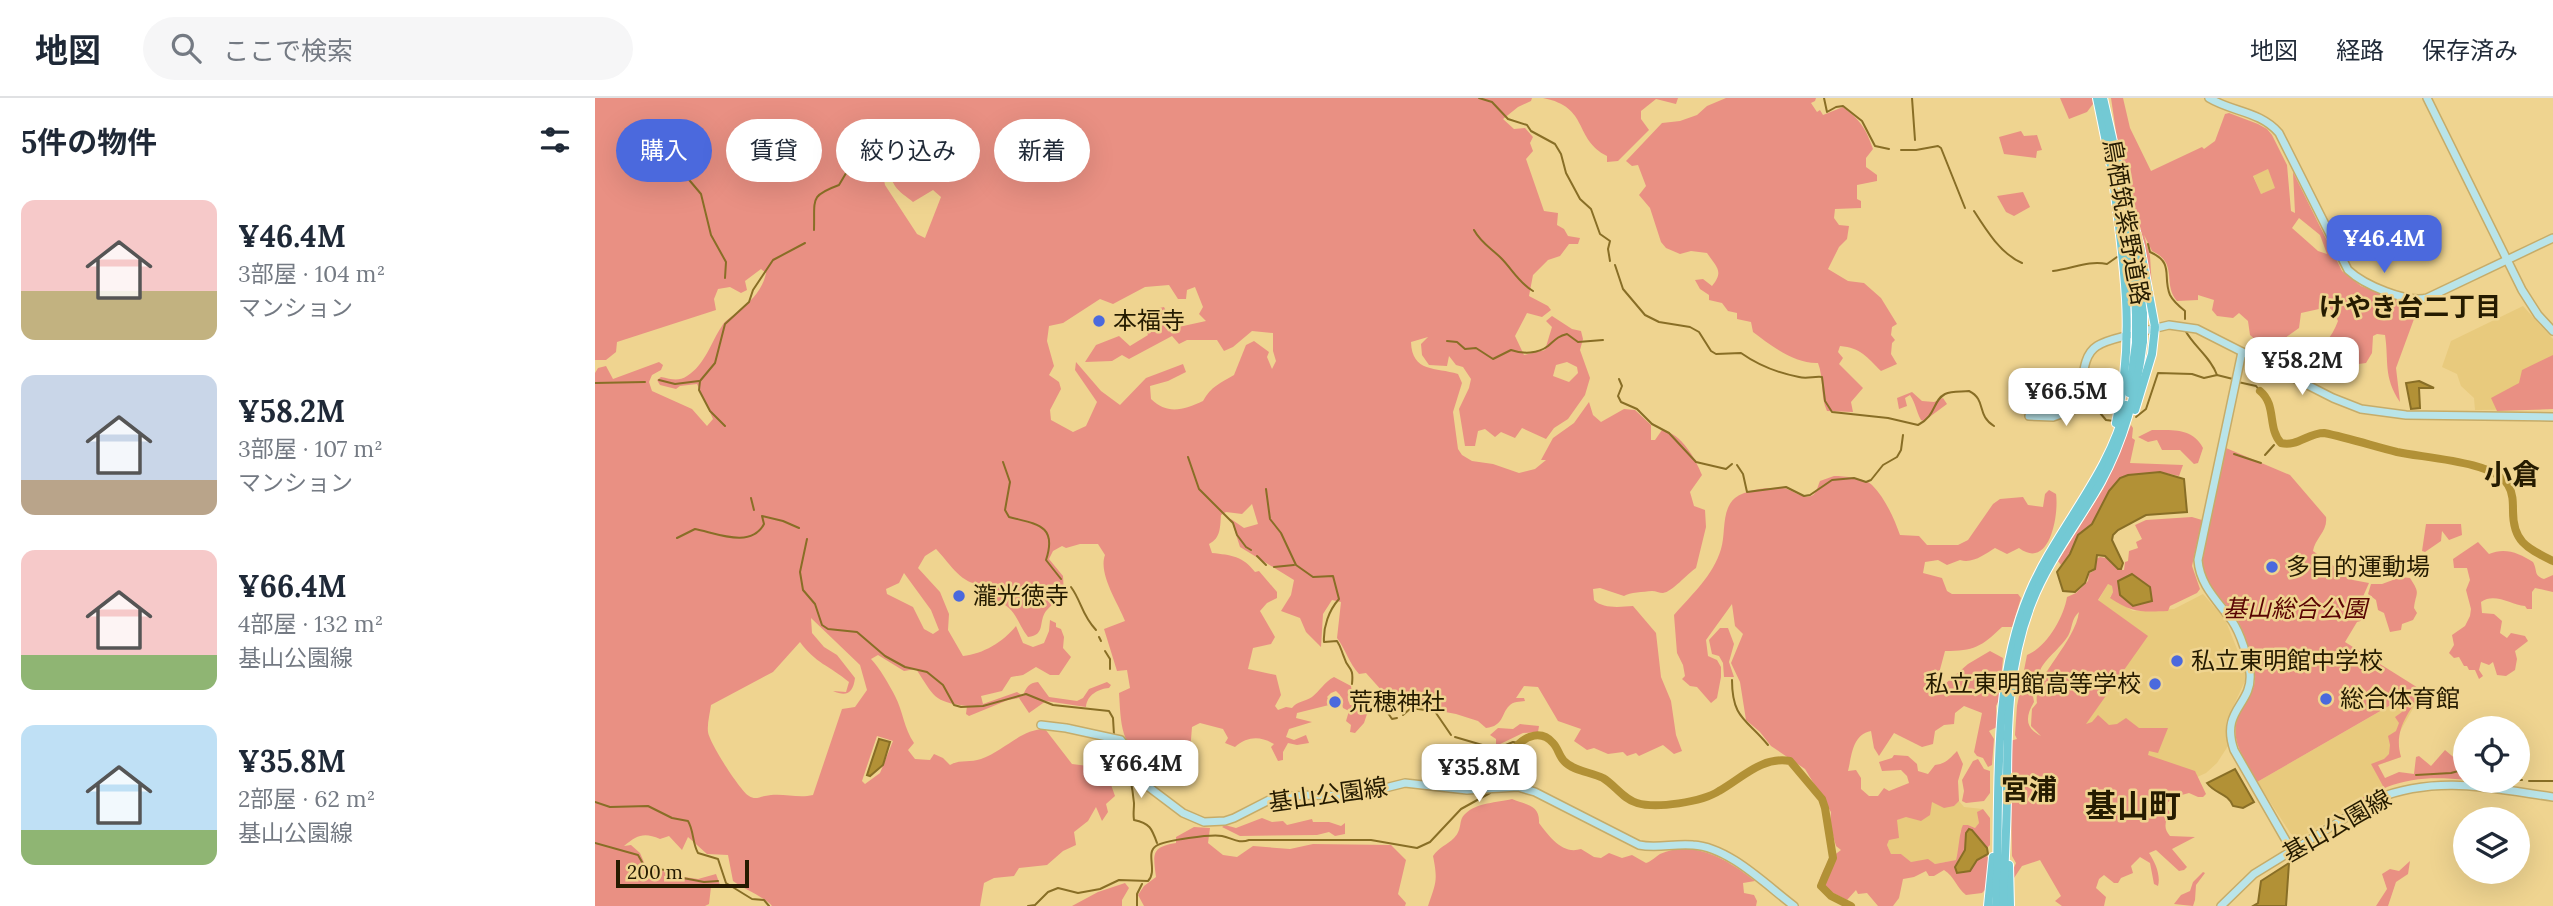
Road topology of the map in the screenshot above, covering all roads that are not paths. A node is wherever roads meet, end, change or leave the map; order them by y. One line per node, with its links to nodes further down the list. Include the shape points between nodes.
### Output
1 (2097, 98): 5 (main road)
2 (2103, 98): 5 (main road, 鳥栖筑紫野道路)
3 (2209, 98): 7 (street, via 2260,117 2279,132 2342,260 2362,281 2419,300)
4 (2427, 98): 7 (street)
5 (2117, 178): 8 (main road, via 2138,235); 10 (main road); 14 (main road, 鳥栖筑紫野道路, bridge, via 2136,255 2140,342 2135,390)
6 (2553, 238): 7 (street)
7 (2507, 261): 9 (street, via 2528,301)
8 (2155, 327): 10 (street); 11 (street, via 2197,329); 14 (main road, via 2144,387)
9 (2553, 331)
10 (2127, 335): 12 (street, via 2099,345 2089,354 2075,409 2053,417); 14 (main road)
11 (2242, 352): 13 (street, via 2361,409 2406,415); 19 (street, via 2199,573 2237,629 2250,674 2249,687 2232,715 2234,750)
12 (2029, 416)
13 (2553, 417)
14 (2117, 443): 16 (main road, 鳥栖筑紫野道路, via 2101,482 2049,565 2025,621 2013,670); 17 (main road, via 2039,571 2020,616 2007,670)
15 (1041, 725): 20 (street, 基山公園線, via 1121,740 1131,768 1142,782 1183,813 1204,822 1225,821 1262,802 1290,795 1353,796 1405,783 1467,790 1518,787 1639,845 1691,844 1723,854)
16 (2007, 788): 23 (main road, 鳥栖筑紫野道路); 24 (main road)
17 (1999, 796): 21 (main road); 22 (main road)
18 (2553, 797): 19 (street, 基山公園線, via 2422,785 2376,799)
19 (2293, 851): 25 (street, 基山公園線, via 2254,874)
20 (1794, 906)
21 (1988, 906)
22 (1996, 906)
23 (2003, 906)
24 (2010, 906)
25 (2221, 906)

